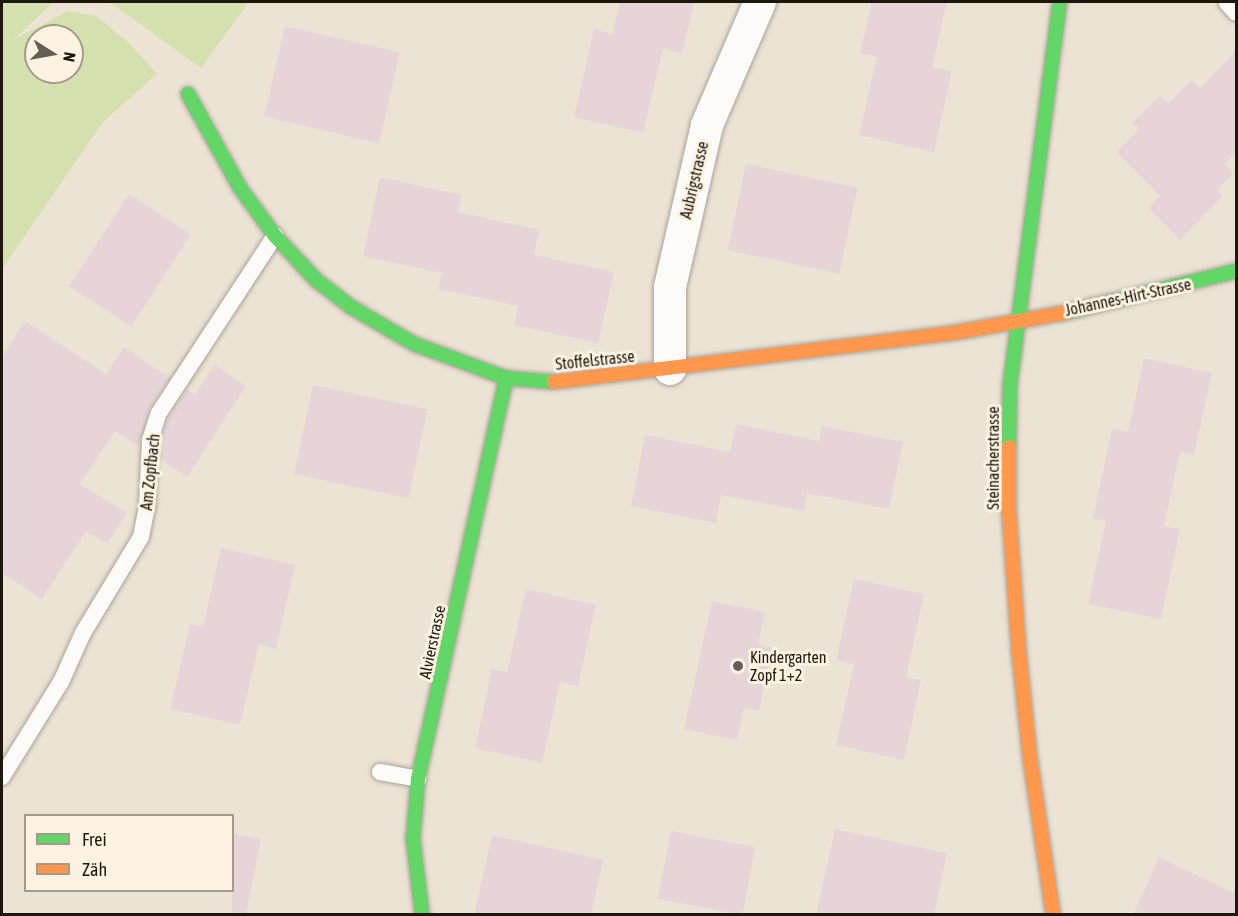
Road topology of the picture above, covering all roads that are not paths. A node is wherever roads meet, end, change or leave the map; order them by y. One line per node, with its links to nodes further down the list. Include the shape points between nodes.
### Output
1 (760, 2): 9 (street, Aubrigstrasse, via 707,125 670,287)
2 (1060, 2): 8 (street, Steinacherstrasse)
3 (1229, 2): 4 (lane)
4 (1236, 13)
5 (188, 94): 6 (street, Stoffelstrasse, via 240,188)
6 (275, 236): 10 (street, Stoffelstrasse, via 316,280 388,331 440,356); 12 (lane, Am Zopfbach, via 159,413 150,441 147,507 141,537 83,633 61,682)
7 (1236, 271): 8 (street, Johannes-Hirt-Strasse, via 1100,306)
8 (1018, 319): 9 (street, Stoffelstrasse, via 953,333); 15 (street, Steinacherstrasse, via 1010,386 1012,553 1030,758)
9 (670, 369): 10 (street, Stoffelstrasse, via 558,382)
10 (506, 378): 13 (street, Alvierstrasse)
11 (380, 772): 13 (lane)
12 (2, 777)
13 (418, 780): 14 (street, Alvierstrasse, via 413,839)
14 (422, 915)
15 (1053, 915)

